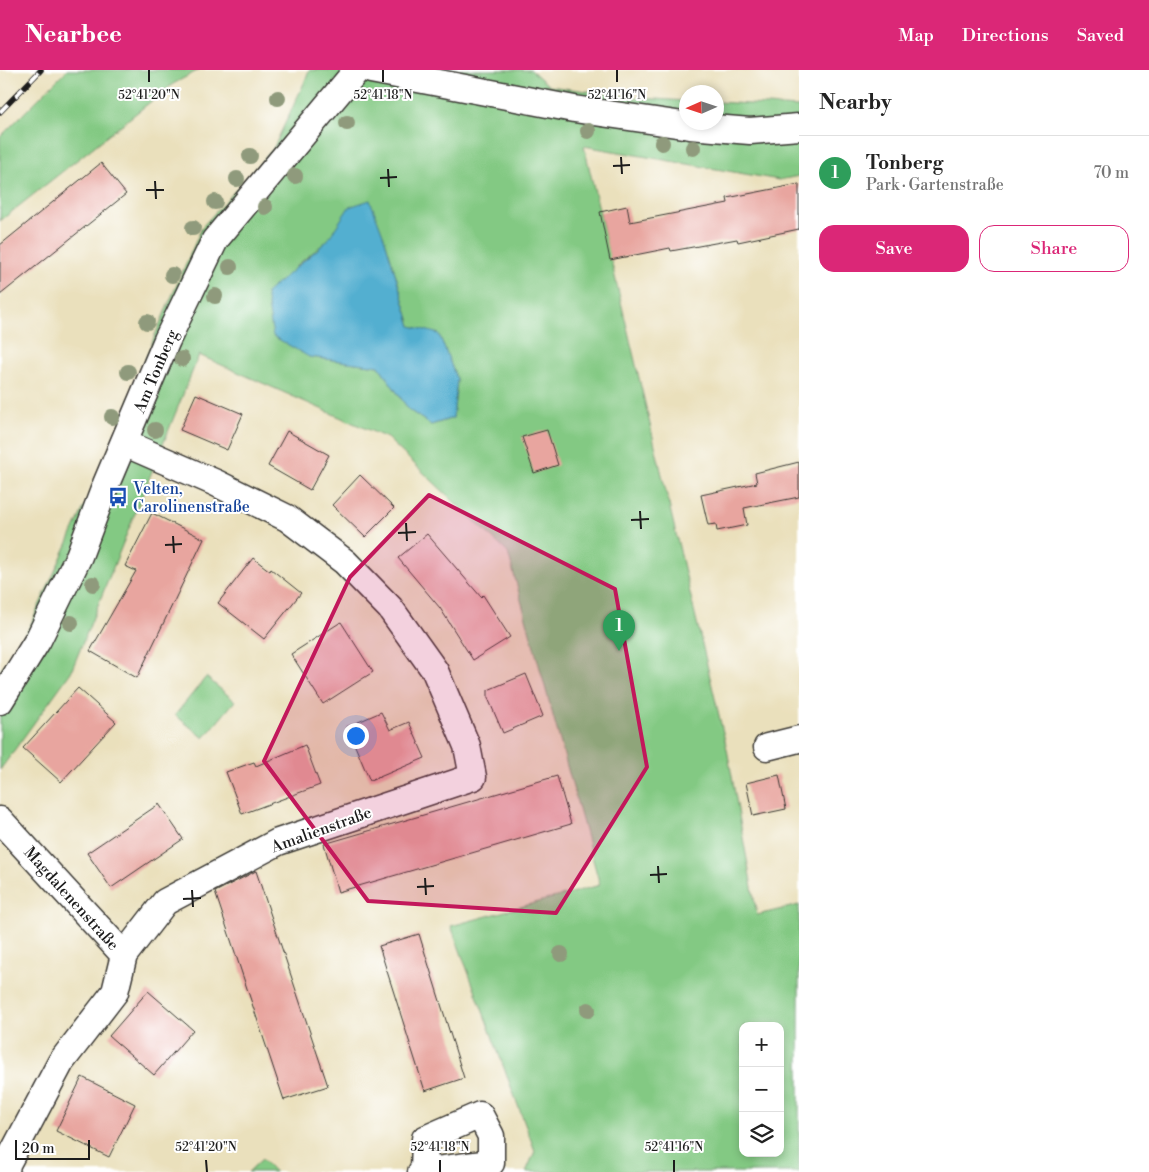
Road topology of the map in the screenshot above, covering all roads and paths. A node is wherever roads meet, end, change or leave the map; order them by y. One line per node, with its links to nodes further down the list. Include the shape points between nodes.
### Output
1 (357, 70): 4 (street, Am Tonberg, via 215,240 167,340)
2 (371, 70): 3 (street, via 574,109 690,126 750,131)
3 (799, 127)
4 (124, 443): 5 (street, Am Tonberg, via 80,556 38,640); 9 (street, Amalienstraße, via 287,518 346,562 390,608 434,671 468,746 473,777 278,842 164,902)
5 (0, 701)
6 (799, 740): 7 (street)
7 (767, 747)
8 (0, 820): 9 (street, Magdalenenstraße)
9 (124, 955): 10 (street, Amalienstraße, via 115,992 61,1062)
10 (4, 1166)

